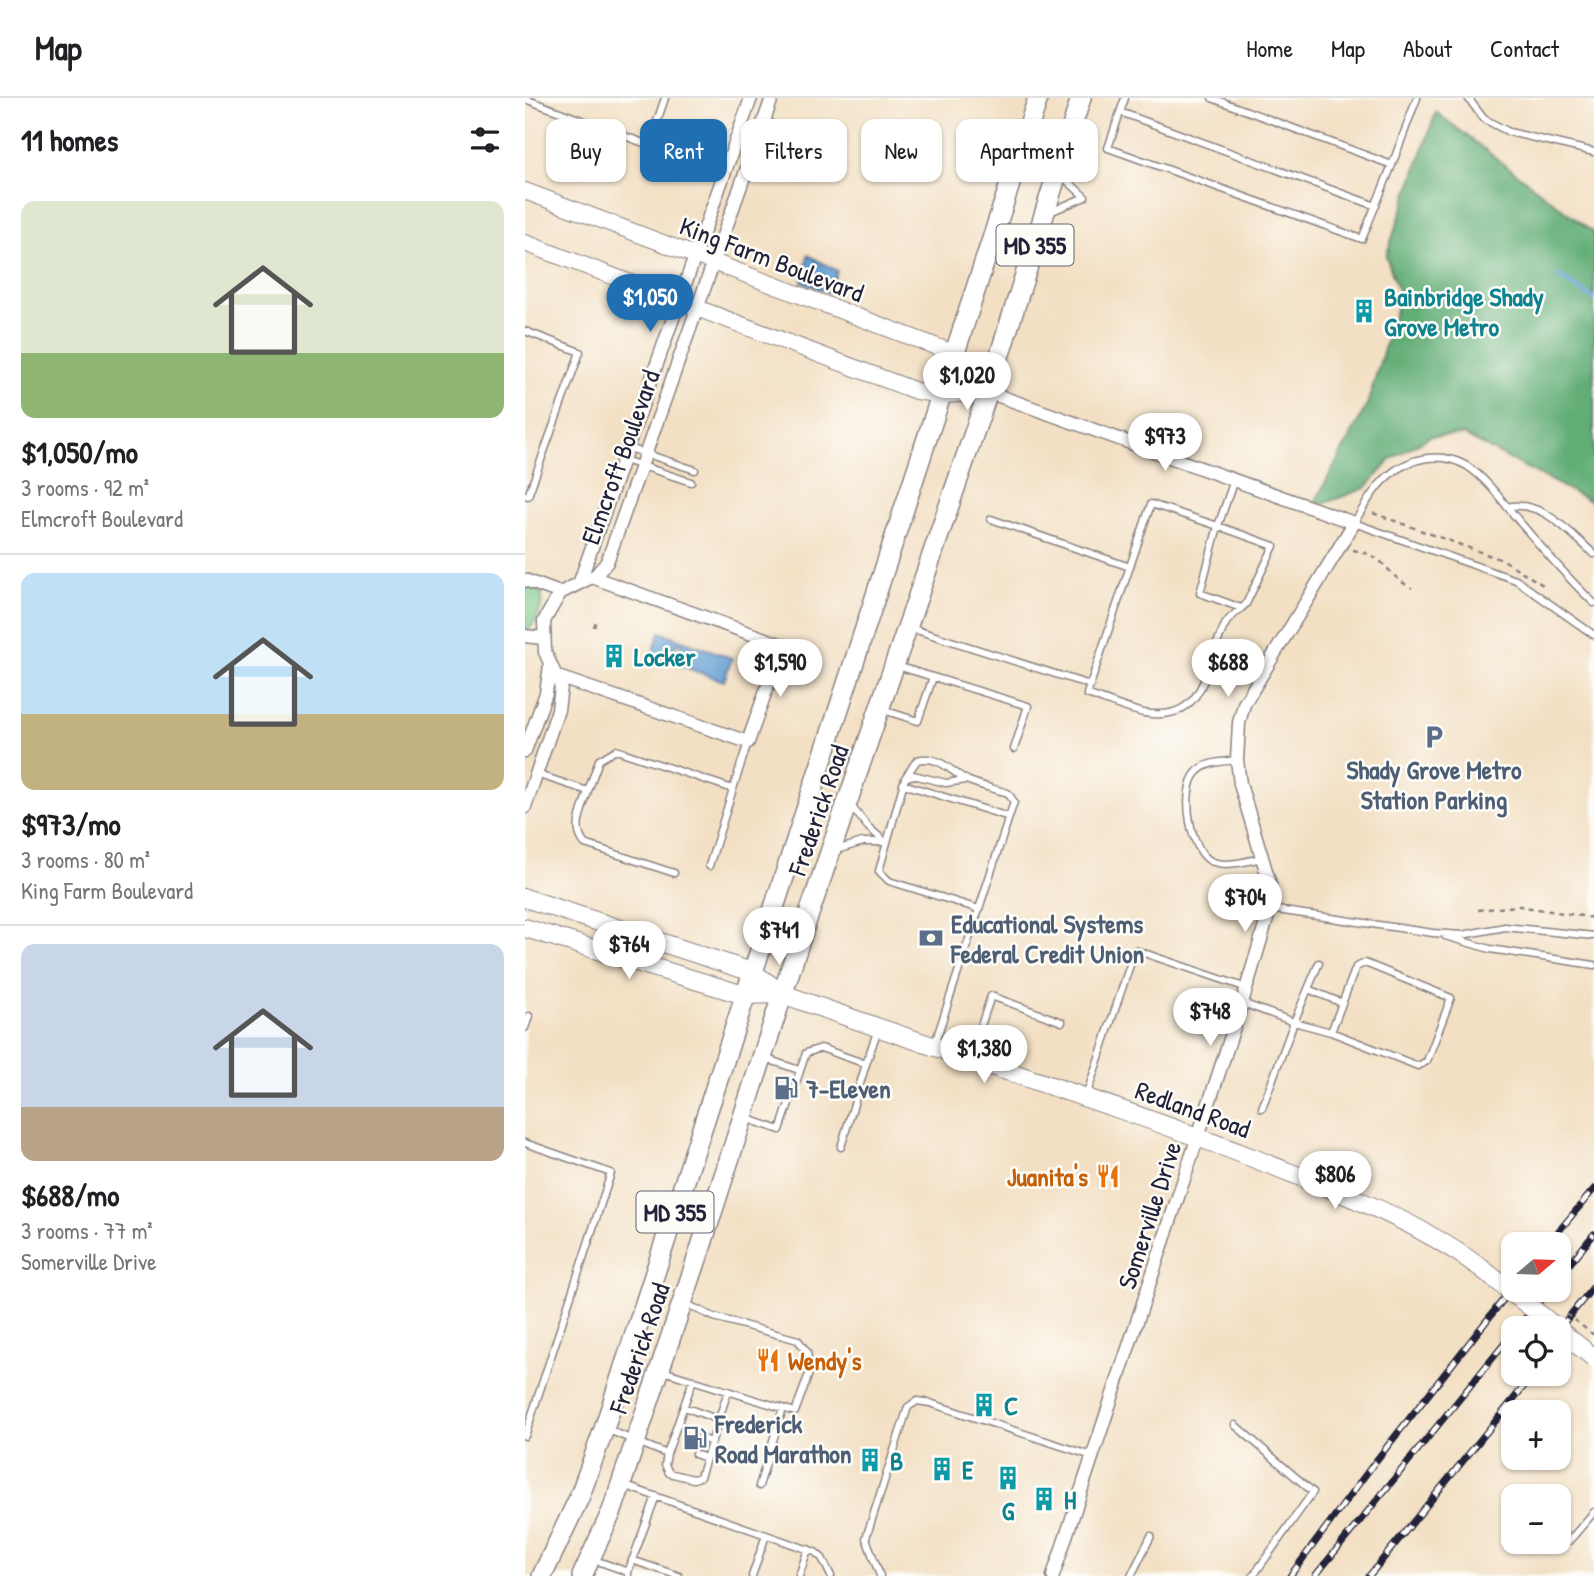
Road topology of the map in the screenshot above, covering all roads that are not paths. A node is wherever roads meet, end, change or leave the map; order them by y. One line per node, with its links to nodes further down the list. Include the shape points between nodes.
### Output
1 (665, 98): 10 (lane, via 649,145)
2 (751, 98): 23 (street, Elmcroft Boulevard)
3 (772, 98): 12 (street, Elmcroft Boulevard)
4 (1038, 98): 28 (main road, Frederick Road / MD 355)
5 (1081, 98): 13 (main road, Frederick Road / MD 355)
6 (1125, 98): 11 (lane)
7 (1212, 98): 15 (lane)
8 (1417, 98): 15 (lane)
9 (1468, 98): 14 (lane, via 1484,119 1509,132)
10 (525, 99)
11 (1120, 112): 20 (lane); 20 (lane, via 1108,148 1362,239)
12 (766, 117)
13 (1074, 119)
14 (1594, 152)
15 (1392, 165): 20 (lane)
16 (742, 182): 24 (street, Elmcroft Boulevard)
17 (1055, 182): 21 (main road, Frederick Road / MD 355)
18 (1069, 182): 21 (lane, via 1085,197)
19 (525, 191): 23 (street, King Farm Boulevard)
20 (1375, 205)
21 (1045, 214): 29 (main road, Frederick Road / MD 355)
22 (525, 243): 25 (street)
23 (696, 256): 24 (street, King Farm Boulevard); 25 (street, Elmcroft Boulevard)
24 (714, 262): 26 (street, Elmcroft Boulevard); 28 (street, King Farm Boulevard)
25 (679, 301): 26 (street); 31 (street, Elmcroft Boulevard)
26 (698, 307): 30 (street, via 916,391); 32 (street, Elmcroft Boulevard)
27 (525, 331): 36 (lane, via 580,352 529,496)
28 (956, 354): 29 (street, King Farm Boulevard); 30 (main road, Frederick Road / MD 355)
29 (988, 392): 30 (street); 34 (street); 48 (main road, Frederick Road / MD 355)
30 (943, 396): 83 (main road, Frederick Road / MD 355)
31 (626, 454): 32 (lane); 32 (lane); 43 (street, Elmcroft Boulevard)
32 (643, 460): 33 (lane); 35 (lane); 43 (street, Elmcroft Boulevard, via 607,562)
33 (695, 470)
34 (1234, 480): 39 (street); 40 (lane)
35 (691, 482)
36 (525, 495)
37 (1507, 507): 39 (lane, via 1468,467 1428,457 1386,477); 41 (lane, via 1530,506 1552,518); 46 (lane)
38 (991, 519): 42 (lane)
39 (1354, 523): 50 (lane, via 1516,580); 61 (street, Somerville Drive, via 1244,704)
40 (1218, 526): 42 (lane, via 1151,504); 47 (lane, via 1200,593); 47 (lane, via 1275,546)
41 (1594, 554)
42 (1130, 567): 56 (lane)
43 (586, 579): 45 (street, Elmcroft Boulevard); 58 (street, via 782,645)
44 (525, 580): 45 (street)
45 (560, 593): 51 (street, via 547,614)
46 (1594, 603)
47 (1241, 608): 56 (lane, via 1227,622 1208,674 1187,705 1167,713 1141,712 1087,694)
48 (908, 627): 53 (main road, Frederick Road / MD 355); 56 (lane)
49 (525, 635): 51 (street)
50 (1594, 635)
51 (542, 638): 52 (street)
52 (550, 665): 54 (street); 60 (street, via 546,692)
53 (895, 665): 55 (lane); 57 (main road, Frederick Road / MD 355)
54 (558, 677): 58 (street); 62 (street, via 558,710)
55 (933, 677): 57 (lane, via 918,721); 59 (lane, via 1028,706)
56 (1090, 685)
57 (881, 709): 67 (main road, Frederick Road / MD 355)
58 (748, 742): 65 (lane)
59 (1014, 749)
60 (525, 751)
61 (1237, 760): 72 (street, Somerville Drive); 72 (lane, via 1204,766 1191,781 1186,798 1196,844 1214,863)
62 (536, 774): 66 (lane); 68 (street)
63 (966, 780): 64 (lane, via 946,783 913,775); 64 (lane, via 953,768 925,759 912,764); 69 (lane, via 1011,795 1014,802)
64 (904, 781): 69 (lane); 70 (lane)
65 (733, 789): 66 (lane, via 615,750 599,760); 73 (lane)
66 (588, 791): 74 (lane, via 577,827 585,844)
67 (849, 801): 70 (lane); 71 (main road, Frederick Road / MD 355)
68 (525, 807)
69 (1009, 817): 76 (lane)
70 (885, 842): 71 (lane, via 863,842); 76 (lane, via 879,864 882,876)
71 (831, 853): 86 (main road, Frederick Road / MD 355)
72 (1263, 858): 77 (street, Somerville Drive)
73 (709, 866)
74 (674, 873)
75 (525, 898): 83 (main road)
76 (979, 909): 96 (lane)
77 (1270, 909): 79 (lane); 84 (street, Somerville Drive)
78 (525, 928): 87 (main road)
79 (1433, 933): 80 (lane, via 1505,927); 82 (lane, via 1490,949)
80 (1594, 936)
81 (1319, 963): 85 (lane)
82 (1594, 965)
83 (753, 972): 86 (main road); 87 (main road, Frederick Road / MD 355)
84 (1247, 988): 88 (street, Somerville Drive); 101 (lane, via 1135,950)
85 (1308, 989): 89 (lane); 92 (lane)
86 (783, 994): 87 (main road); 94 (main road, Redland Road); 97 (main road, Frederick Road / MD 355)
87 (744, 995): 118 (main road, Frederick Road / MD 355)
88 (1242, 1003): 92 (lane); 104 (street, Somerville Drive)
89 (1342, 1003): 95 (lane); 95 (lane, via 1356,967 1365,962 1451,998 1427,1061 1418,1066)
90 (529, 1016): 93 (lane)
91 (1062, 1022): 98 (lane, via 991,996)
92 (1294, 1022): 95 (lane); 102 (lane)
93 (525, 1028)
94 (879, 1029): 96 (main road, Redland Road); 99 (lane)
95 (1331, 1032)
96 (933, 1048): 98 (main road, Redland Road)
97 (762, 1058): 100 (lane); 103 (main road, Frederick Road / MD 355)
98 (970, 1060): 101 (main road, Redland Road)
99 (866, 1064): 100 (lane, via 814,1048 806,1053); 106 (lane)
100 (799, 1070): 103 (lane, via 780,1130)
101 (1085, 1099): 104 (main road, Redland Road)
102 (1262, 1108)
103 (743, 1118): 107 (main road, Frederick Road / MD 355)
104 (1198, 1137): 108 (main road, Redland Road, bridge, via 1382,1209 1444,1241); 125 (street, Somerville Drive)
105 (525, 1143): 119 (lane, via 611,1173)
106 (841, 1147)
107 (682, 1303): 111 (main road, Frederick Road / MD 355); 115 (lane, via 714,1317 798,1340 807,1352 810,1371 795,1412)
108 (1542, 1316)
109 (1571, 1339): 110 (main road, Redland Road, bridge)
110 (1594, 1358)
111 (659, 1370): 112 (lane); 121 (main road, Frederick Road / MD 355)
112 (693, 1381): 113 (lane); 114 (lane)
113 (728, 1391): 115 (lane); 116 (lane)
114 (684, 1407): 116 (lane); 123 (lane)
115 (783, 1408): 128 (lane)
116 (719, 1420): 122 (lane)
117 (1235, 1424): 146 (lane, via 1313,1492)
118 (604, 1429): 121 (lane); 138 (main road, Frederick Road / MD 355, via 579,1498)
119 (525, 1436)
120 (700, 1438): 122 (lane)
121 (635, 1440): 123 (lane); 127 (main road, Frederick Road / MD 355)
122 (712, 1442): 126 (lane)
123 (667, 1454): 126 (lane, via 669,1473 693,1479 701,1477)
124 (695, 1454): 126 (lane)
125 (1093, 1456): 143 (lane, via 917,1401 908,1407 866,1538); 144 (street, Somerville Drive)
126 (706, 1458)
127 (621, 1484): 129 (lane); 136 (main road, Frederick Road / MD 355)
128 (759, 1486)
129 (656, 1496): 131 (lane); 135 (lane)
130 (1594, 1512): 133 (lane)
131 (766, 1535): 134 (lane); 140 (lane)
132 (1151, 1536): 145 (lane)
133 (1571, 1539)
134 (808, 1549): 141 (lane); 142 (lane, via 823,1558)
135 (632, 1560): 137 (lane); 139 (lane)
136 (586, 1567): 137 (lane)
137 (628, 1574)
138 (542, 1576)
139 (679, 1576)
140 (752, 1576)
141 (799, 1576)
142 (831, 1576)
143 (880, 1576)
144 (1053, 1576)
145 (1131, 1576)
146 (1253, 1576)

